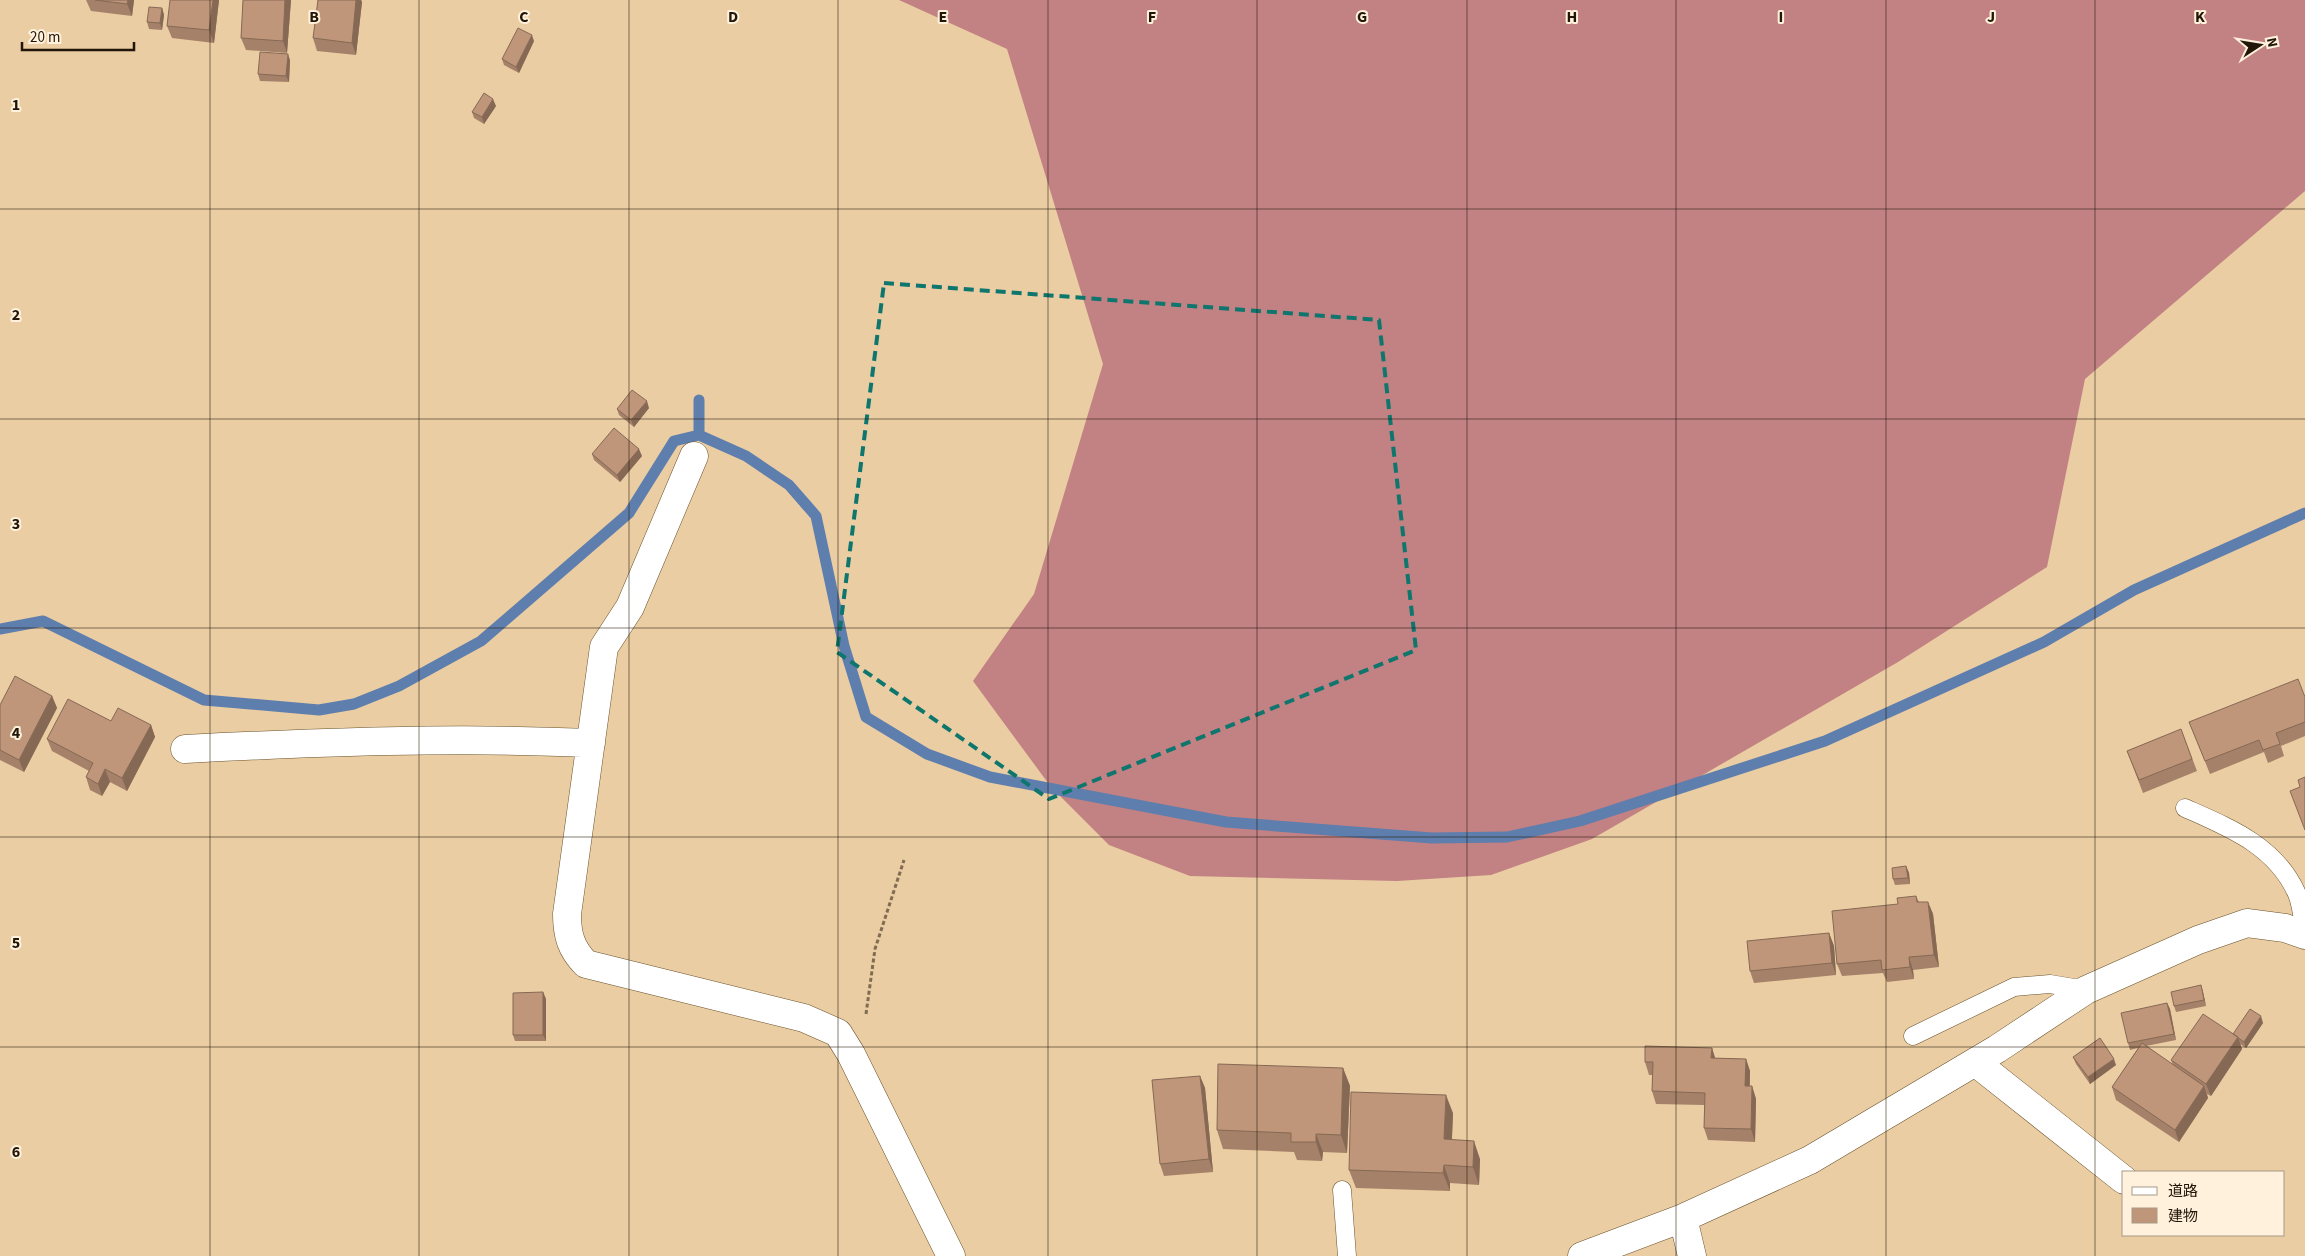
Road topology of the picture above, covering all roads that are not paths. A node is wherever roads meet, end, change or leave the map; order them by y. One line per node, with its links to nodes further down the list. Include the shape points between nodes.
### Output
1 (694, 456): 2 (street, via 630,607 604,647)
2 (591, 743): 3 (street, via 508,739 348,741); 12 (street, via 567,914 570,941 577,955 586,964 598,968 804,1018 838,1033)
3 (185, 749)
4 (2185, 808): 5 (lane, via 2256,843 2284,870 2298,895)
5 (2305, 935): 6 (street, via 2285,928 2247,923 2198,940)
6 (2086, 990): 7 (lane, via 2050,984 2014,987); 8 (street)
7 (1913, 1036)
8 (1975, 1062): 9 (street); 11 (street, via 1810,1160)
9 (2122, 1178)
10 (1342, 1190): 13 (lane)
11 (1683, 1218): 14 (street); 15 (street)
12 (951, 1256)
13 (1347, 1256)
14 (1582, 1256)
15 (1692, 1256)

